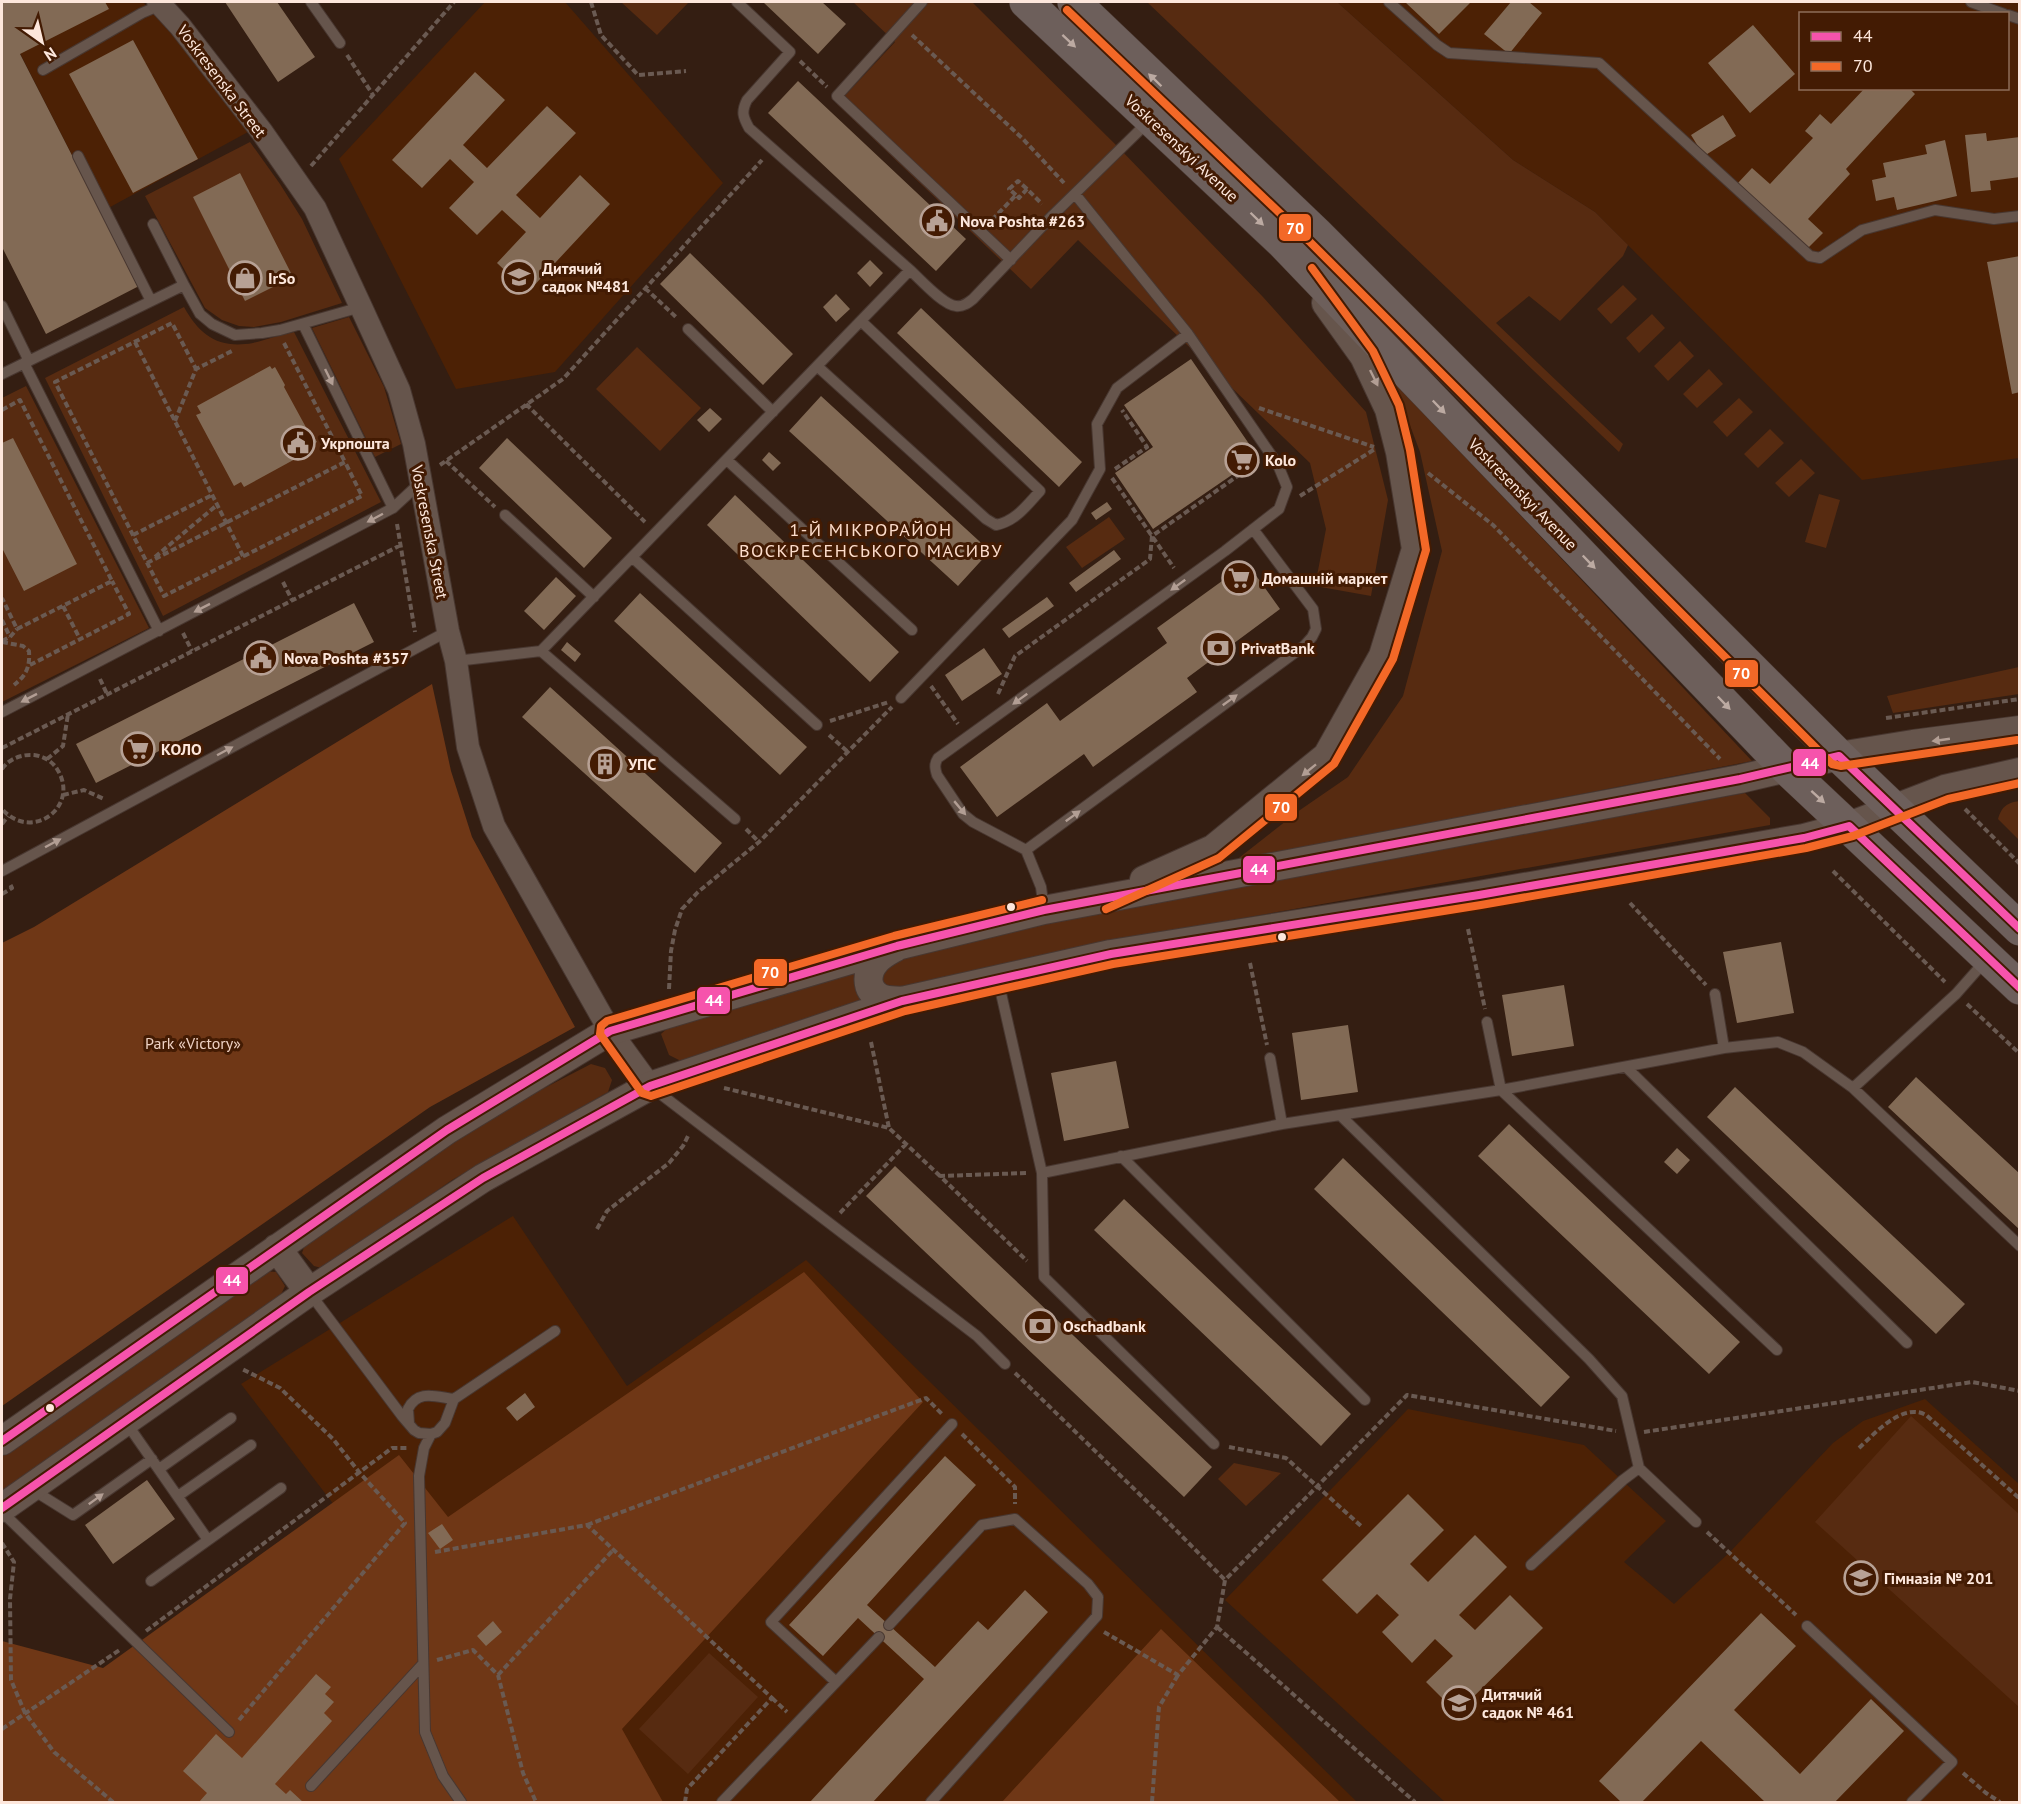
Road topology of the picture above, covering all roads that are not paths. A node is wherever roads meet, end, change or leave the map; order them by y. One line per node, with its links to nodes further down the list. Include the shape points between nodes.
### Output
1 (311, 2): 10 (lane)
2 (737, 2): 19 (lane, via 790,52 747,100 742,110 749,128)
3 (922, 2): 18 (lane, via 837,96)
4 (1026, 2): 12 (main road, Voskresenskyi Avenue, one-way to 12)
5 (1074, 2): 49 (main road, Voskresenskyi Avenue, one-way to 5, via 1316,233)
6 (1389, 2): 15 (lane, via 1449,53 1599,63 1815,258 1862,230 1935,210 1994,219)
7 (1971, 2): 9 (lane)
8 (160, 3): 11 (lane); 23 (street, Voskresenska Street, via 262,132 315,208)
9 (2000, 12)
10 (340, 44)
11 (43, 70)
12 (1151, 118): 14 (lane); 17 (main road, Voskresenskyi Avenue, one-way to 17)
13 (78, 156): 21 (lane)
14 (1075, 194): 18 (lane); 28 (lane)
15 (2019, 216)
16 (153, 224): 20 (lane)
17 (1282, 243): 50 (main road, Voskresenskyi Avenue, one-way to 50); 57 (street, one-way to 57, via 1364,357 1389,409 1388,450 1416,549 1383,656 1327,756 1213,849)
18 (1011, 260): 19 (lane, via 973,299 956,306 946,302)
19 (910, 270): 24 (lane)
20 (184, 285): 21 (lane); 25 (lane, via 200,314 235,335)
21 (151, 301): 29 (lane)
22 (2, 306): 26 (lane)
23 (361, 307): 25 (lane); 34 (street, Voskresenska Street, via 399,390)
24 (861, 321): 30 (lane); 30 (lane, via 1040,491 1015,518 996,525 986,519)
25 (303, 324): 35 (lane, one-way to 35)
26 (7, 328): 29 (lane)
27 (688, 329): 32 (lane)
28 (1188, 334): 37 (lane, via 1284,476 1287,487 1279,509); 45 (lane, via 1117,388 1097,424 1100,469 1072,520)
29 (26, 362): 31 (lane); 41 (lane)
30 (817, 366): 32 (lane)
31 (2, 374)
32 (772, 412): 33 (lane)
33 (727, 460): 38 (lane); 40 (lane)
34 (421, 483): 35 (lane); 42 (street, Voskresenska Street)
35 (393, 508): 41 (lane, one-way to 41)
36 (505, 515): 39 (lane)
37 (1253, 529): 55 (lane, one-way to 37, via 1312,638 1316,628 1313,609); 55 (lane, one-way to 55, via 938,758 937,775 963,814)
38 (633, 558): 39 (lane); 47 (lane)
39 (594, 597): 43 (lane)
40 (912, 630)
41 (159, 631): 46 (lane, one-way to 46)
42 (448, 631): 44 (street, Voskresenska Street); 56 (lane, one-way to 42)
43 (541, 651): 44 (lane); 53 (lane)
44 (456, 661): 67 (street, Voskresenska Street, via 468,747 494,826)
45 (901, 698)
46 (2, 712)
47 (817, 725)
48 (2019, 730): 49 (street, one-way to 49)
49 (1839, 756): 50 (street); 52 (main road, Voskresenskyi Avenue)
50 (1786, 768): 54 (main road, Voskresenskyi Avenue, one-way to 54); 57 (street)
51 (2019, 772): 52 (street, via 1945,789)
52 (1893, 809): 54 (street); 59 (main road, Voskresenskyi Avenue)
53 (735, 819)
54 (1849, 826): 61 (main road, Voskresenskyi Avenue); 62 (street, via 1804,838 1479,895 1112,954)
55 (1026, 850): 58 (lane, via 1041,887)
56 (2, 870)
57 (1102, 899): 58 (street)
58 (1044, 910): 60 (street)
59 (2019, 929)
60 (897, 946): 65 (street, via 877,960 868,979 871,991 880,999); 67 (street)
61 (1988, 958): 63 (main road, Voskresenskyi Avenue); 72 (lane, via 1956,994)
62 (998, 980): 65 (street); 77 (lane)
63 (2019, 988)
64 (1714, 994): 68 (lane)
65 (902, 1001): 71 (street)
66 (1487, 1022): 73 (lane)
67 (610, 1031): 71 (street, Voskresenska Street); 79 (street, via 447,1130)
68 (1724, 1048): 70 (lane); 72 (lane, via 1778,1042 1803,1052)
69 (1270, 1058): 75 (lane)
70 (1626, 1067): 73 (lane); 82 (lane)
71 (650, 1086): 80 (street, via 483,1178); 84 (lane, via 977,1336)
72 (1853, 1088): 78 (lane)
73 (1501, 1090): 74 (lane); 83 (lane)
74 (1340, 1115): 75 (lane); 101 (lane, via 1590,1359 1622,1396)
75 (1282, 1124): 76 (lane)
76 (1121, 1156): 77 (lane); 87 (lane)
77 (1042, 1173): 97 (lane, via 1044,1277)
78 (2019, 1246)
79 (277, 1248): 80 (street); 96 (street)
80 (309, 1292): 88 (lane); 92 (street)
81 (555, 1331): 86 (lane)
82 (1907, 1343)
83 (1777, 1350)
84 (1005, 1364)
85 (435, 1396): 86 (lane); 89 (lane, via 419,1396); 90 (lane, via 444,1405)
86 (454, 1399): 90 (lane)
87 (1365, 1400)
88 (394, 1404): 89 (lane); 94 (lane)
89 (408, 1408): 94 (lane)
90 (447, 1417): 95 (lane, via 441,1428)
91 (231, 1418): 102 (lane)
92 (125, 1421): 100 (lane); 103 (street)
93 (952, 1424): 115 (lane, via 771,1622)
94 (411, 1426): 95 (lane, via 419,1433); 99 (lane)
95 (431, 1434): 99 (lane)
96 (2, 1441)
97 (1214, 1444)
98 (250, 1445): 105 (lane)
99 (424, 1448): 114 (lane, via 419,1479)
100 (152, 1459): 102 (lane); 103 (lane, one-way to 100, via 73,1515)
101 (1639, 1468): 107 (lane); 109 (lane)
102 (159, 1469): 105 (lane)
103 (30, 1488): 106 (street)
104 (281, 1488): 108 (lane)
105 (178, 1496): 108 (lane)
106 (2, 1510): 116 (lane)
107 (1696, 1522)
108 (208, 1540): 110 (lane)
109 (1531, 1565)
110 (151, 1581)
111 (889, 1625): 120 (lane, via 982,1525 1015,1519 1098,1597 1097,1616)
112 (1807, 1626): 121 (lane, via 1952,1762)
113 (879, 1637): 115 (lane)
114 (423, 1664): 117 (lane); 118 (lane, via 425,1732 443,1776)
115 (836, 1682): 119 (lane)
116 (229, 1732)
117 (311, 1786)
118 (461, 1803)
119 (722, 1803)
120 (931, 1803)
121 (1912, 1803)

